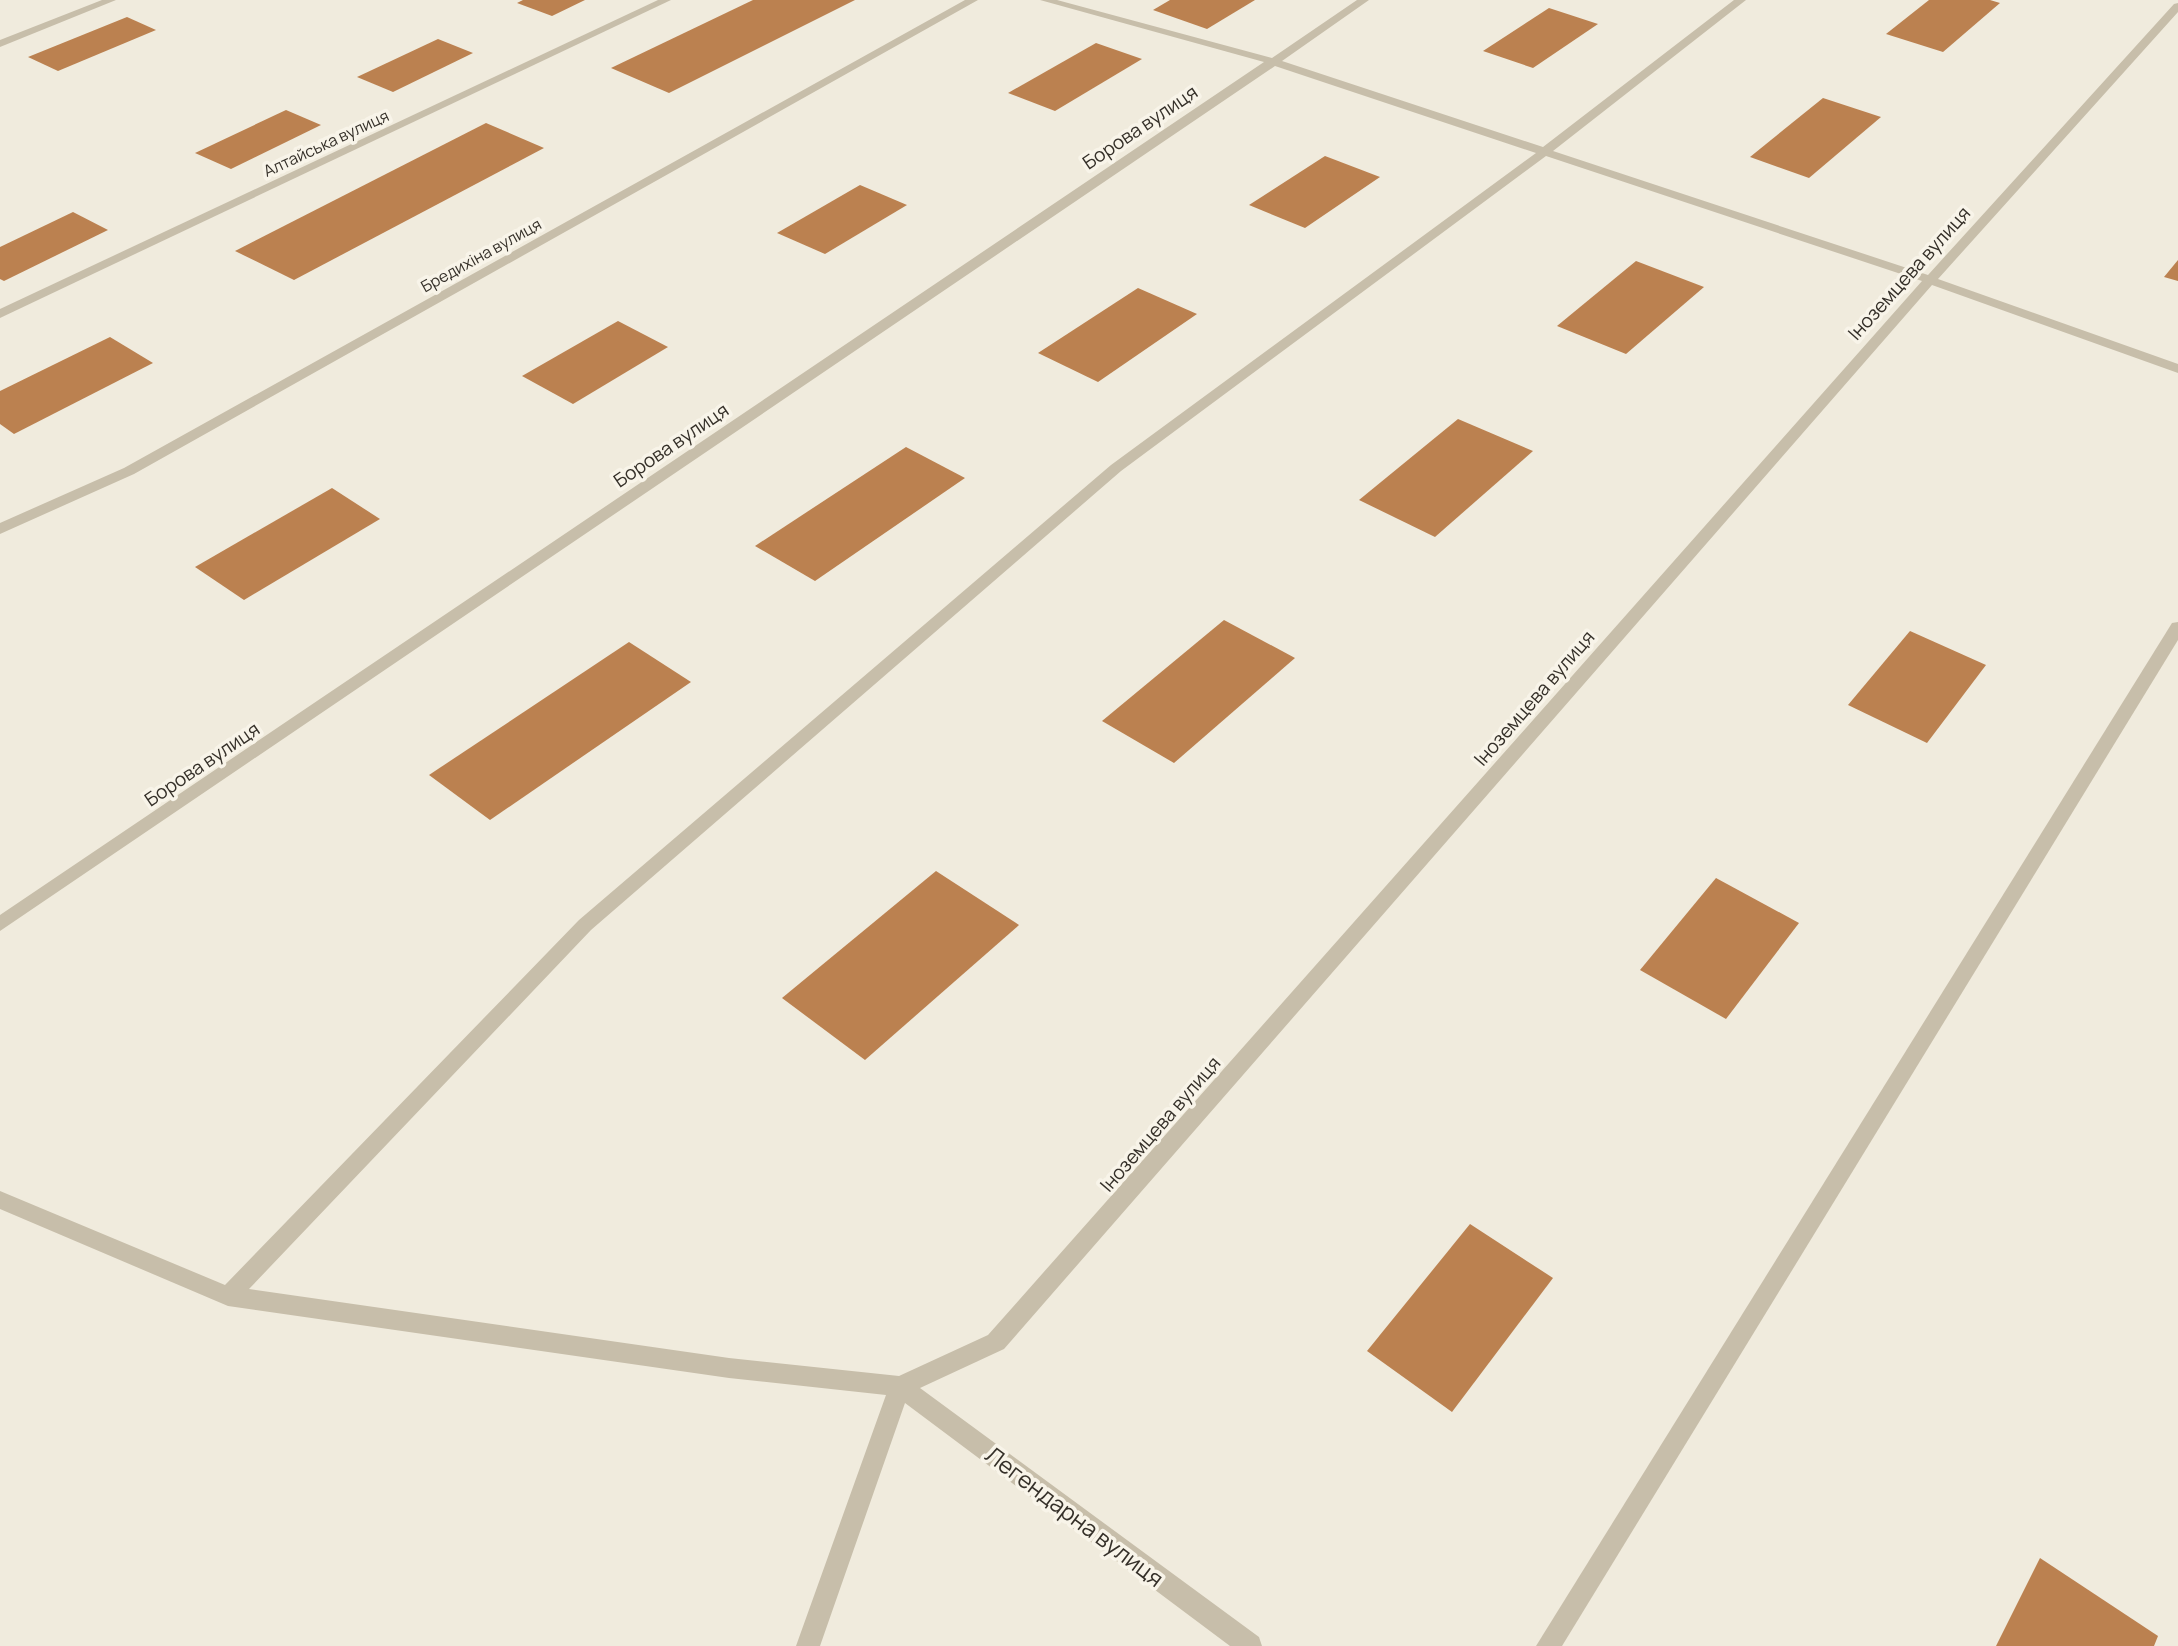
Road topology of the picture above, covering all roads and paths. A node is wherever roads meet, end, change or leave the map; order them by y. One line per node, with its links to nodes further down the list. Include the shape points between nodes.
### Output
1 (111, 0): 8 (street)
2 (666, 0): 12 (street, Алтайська вулиця)
3 (973, 0): 14 (street, Бредихіна вулиця, via 129,471)
4 (1045, 0): 9 (street)
5 (1364, 0): 9 (street, Борова вулиця)
6 (1741, 0): 10 (street)
7 (2178, 6): 11 (street, Іноземцева вулиця)
8 (0, 44)
9 (1272, 61): 10 (street); 16 (street, Борова вулиця)
10 (1543, 153): 11 (street); 18 (street, via 1116,468 585,925)
11 (1930, 280): 13 (street); 19 (street, Іноземцева вулиця, via 996,1342)
12 (0, 314)
13 (2178, 369)
14 (0, 529)
15 (2178, 627): 22 (street)
16 (0, 924)
17 (0, 1200): 18 (street)
18 (228, 1296): 19 (street, via 729,1368)
19 (900, 1385): 20 (street); 21 (street, Легендарна вулиця)
20 (808, 1646)
21 (1250, 1646)
22 (1548, 1646)

